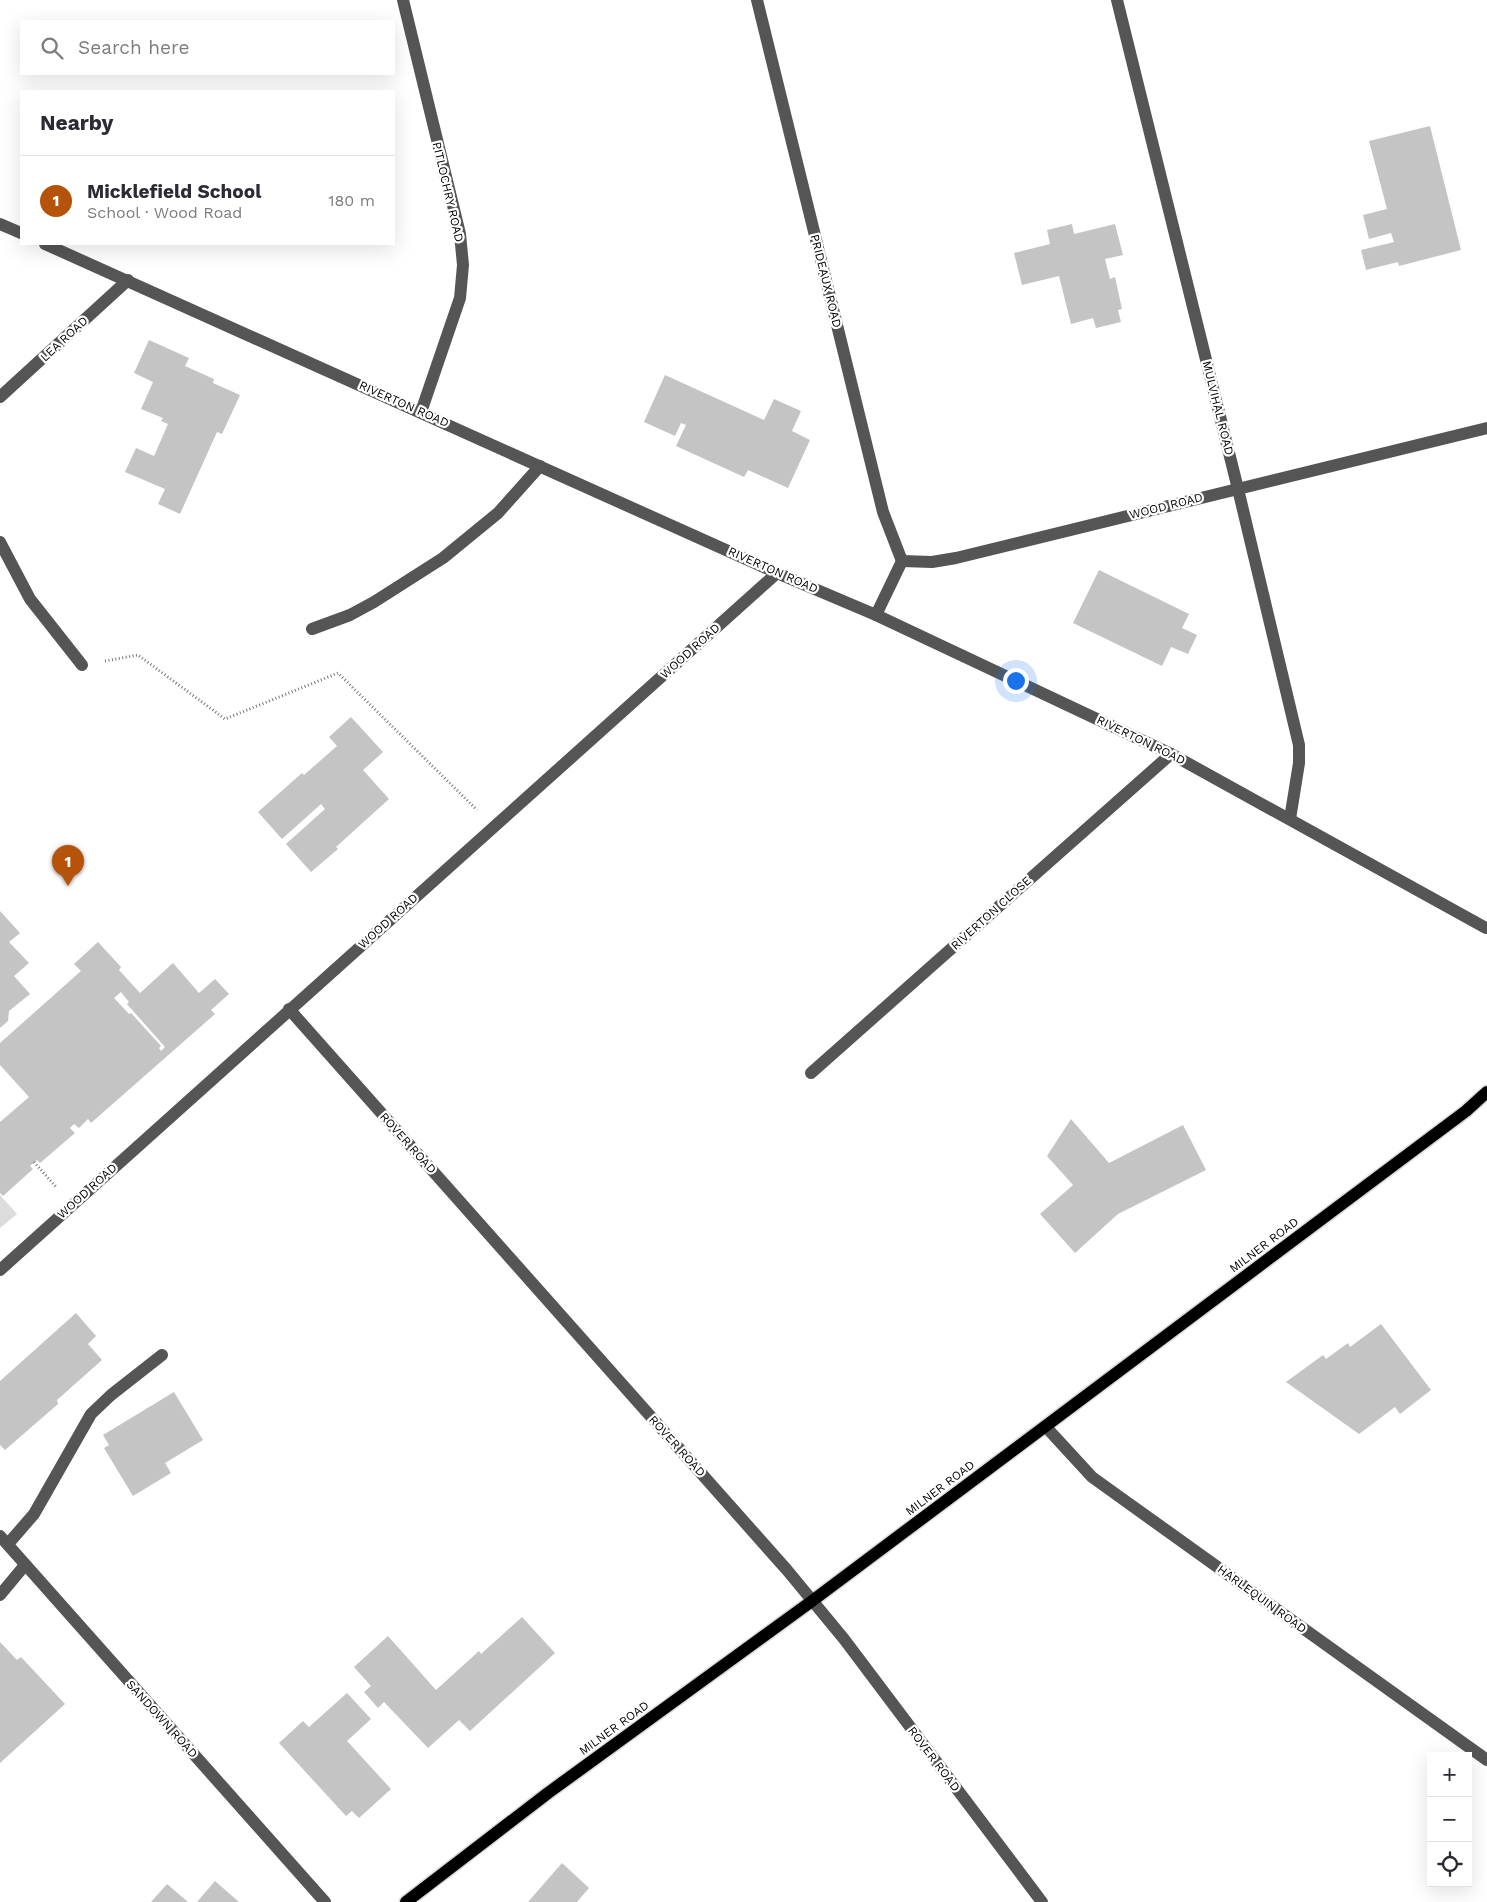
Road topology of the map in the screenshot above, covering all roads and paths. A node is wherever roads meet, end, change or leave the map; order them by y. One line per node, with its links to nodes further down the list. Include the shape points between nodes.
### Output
1 (402, 0): 9 (street, PITLOCHRY ROAD, via 460,234 463,265 460,298)
2 (757, 0): 14 (street, PRIDEAUX ROAD, via 883,512)
3 (1117, 0): 12 (street, MULVIHAL ROAD)
4 (0, 224): 5 (street)
5 (20, 233)
6 (47, 245): 7 (street, RIVERTON ROAD)
7 (128, 280): 8 (street, LEA ROAD); 9 (street, RIVERTON ROAD)
8 (0, 397)
9 (421, 412): 11 (street, RIVERTON ROAD)
10 (1487, 428): 12 (street, WOOD ROAD)
11 (540, 466): 15 (street, RIVERTON ROAD); 17 (street, via 498,513 443,558 374,602)
12 (1238, 489): 14 (street, WOOD ROAD, via 956,558 932,562); 20 (street, MULVIHAL ROAD, via 1299,745 1298,778)
13 (0, 542): 18 (street, via 30,599)
14 (902, 561): 16 (street)
15 (777, 573): 16 (street, RIVERTON ROAD); 21 (street, WOOD ROAD)
16 (876, 615): 19 (street, RIVERTON ROAD)
17 (312, 629)
18 (82, 665): 21 (path, via 138,655 225,719 338,673)
19 (1171, 754): 20 (street, RIVERTON ROAD); 24 (street, RIVERTON CLOSE)
20 (1290, 819): 22 (street, RIVERTON ROAD)
21 (494, 827): 23 (street, WOOD ROAD)
22 (1486, 928)
23 (289, 1009): 27 (street, WOOD ROAD); 34 (street, ROVER ROAD)
24 (811, 1073)
25 (1487, 1092): 30 (main road, MILNER ROAD)
26 (34, 1162): 27 (path)
27 (72, 1205): 28 (street, WOOD ROAD)
28 (0, 1270)
29 (162, 1355): 31 (street, via 91,1414 34,1514)
30 (1046, 1427): 34 (main road, MILNER ROAD); 35 (street, HARLEQUIN ROAD, via 1092,1476 1117,1495)
31 (4, 1540): 32 (street, SANDOWN ROAD)
32 (25, 1565): 33 (street); 36 (street, SANDOWN ROAD)
33 (0, 1595)
34 (812, 1602): 37 (main road, MILNER ROAD, via 548,1793); 38 (street, ROVER ROAD)
35 (1487, 1760)
36 (325, 1902)
37 (406, 1902)
38 (1042, 1902)

